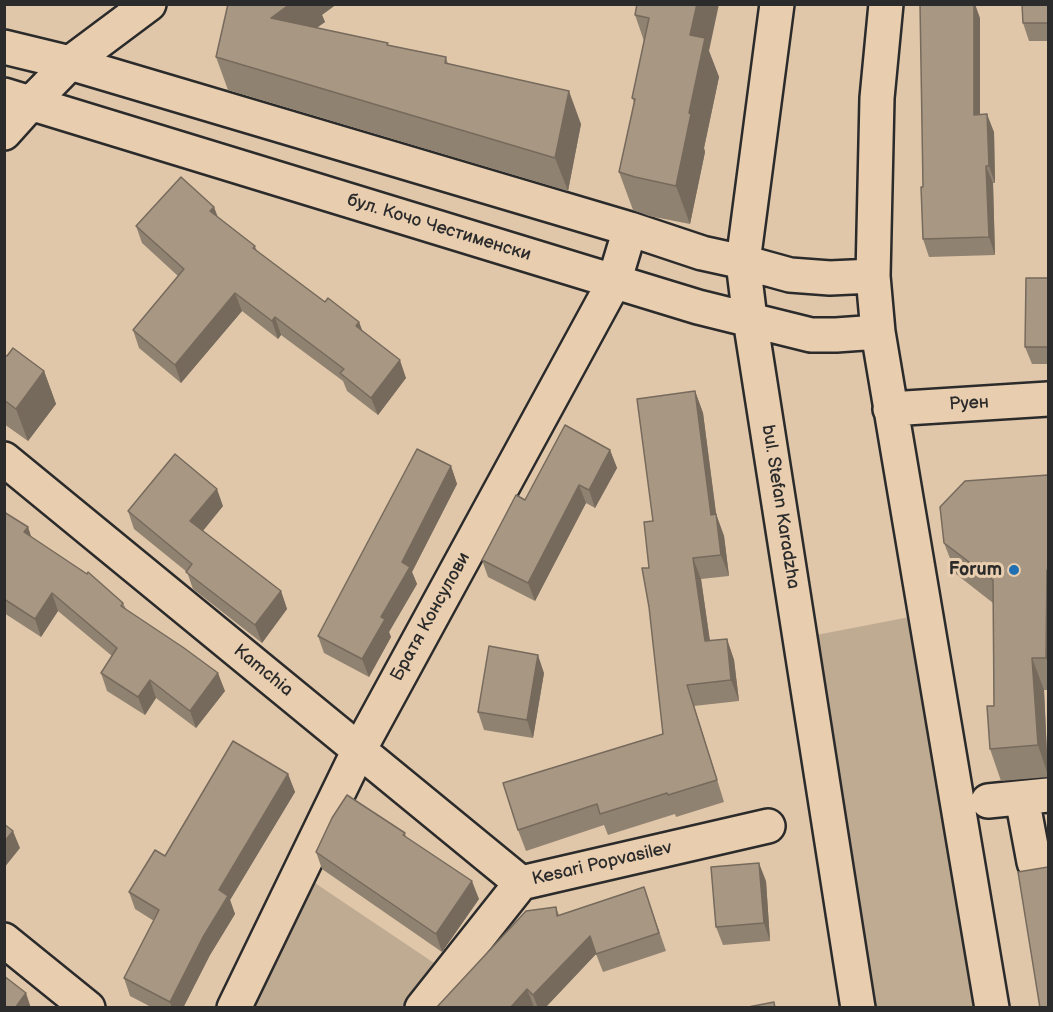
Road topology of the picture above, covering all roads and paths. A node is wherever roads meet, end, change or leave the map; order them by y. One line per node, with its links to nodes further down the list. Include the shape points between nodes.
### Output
1 (149, 4): 5 (street)
2 (777, 4): 9 (street, bul. Stefan Karadzha)
3 (886, 4): 10 (street, via 877,98)
4 (4, 47): 5 (street)
5 (70, 63): 6 (street); 8 (street)
6 (18, 99): 7 (street); 11 (street, бул. Кочо Честименски)
7 (4, 133)
8 (630, 229): 9 (street); 11 (street, Братя Консулови)
9 (743, 262): 10 (street, via 790,276); 12 (street, bul. Stefan Karadzha)
10 (873, 276): 13 (street)
11 (614, 282): 12 (street, бул. Кочо Честименски); 17 (street, Братя Консулови)
12 (750, 319): 13 (street, бул. Кочо Честименски, via 811,334); 27 (street, bul. Stefan Karadzha)
13 (878, 332): 15 (street)
14 (1048, 399): 15 (street, Руен)
15 (890, 409): 28 (street)
16 (4, 459): 17 (street, Kamchia)
17 (359, 750): 22 (street, Kamchia); 25 (street, Братя Консулови)
18 (1035, 796): 19 (street); 21 (street, via 1034,862)
19 (988, 801)
20 (768, 826): 22 (street, Kesari Popvasilev)
21 (1048, 870)
22 (521, 883): 26 (street, Kesari Popvasilev)
23 (4, 940): 24 (street)
24 (88, 1008)
25 (234, 1008)
26 (422, 1008)
27 (858, 1008)
28 (992, 1008)

